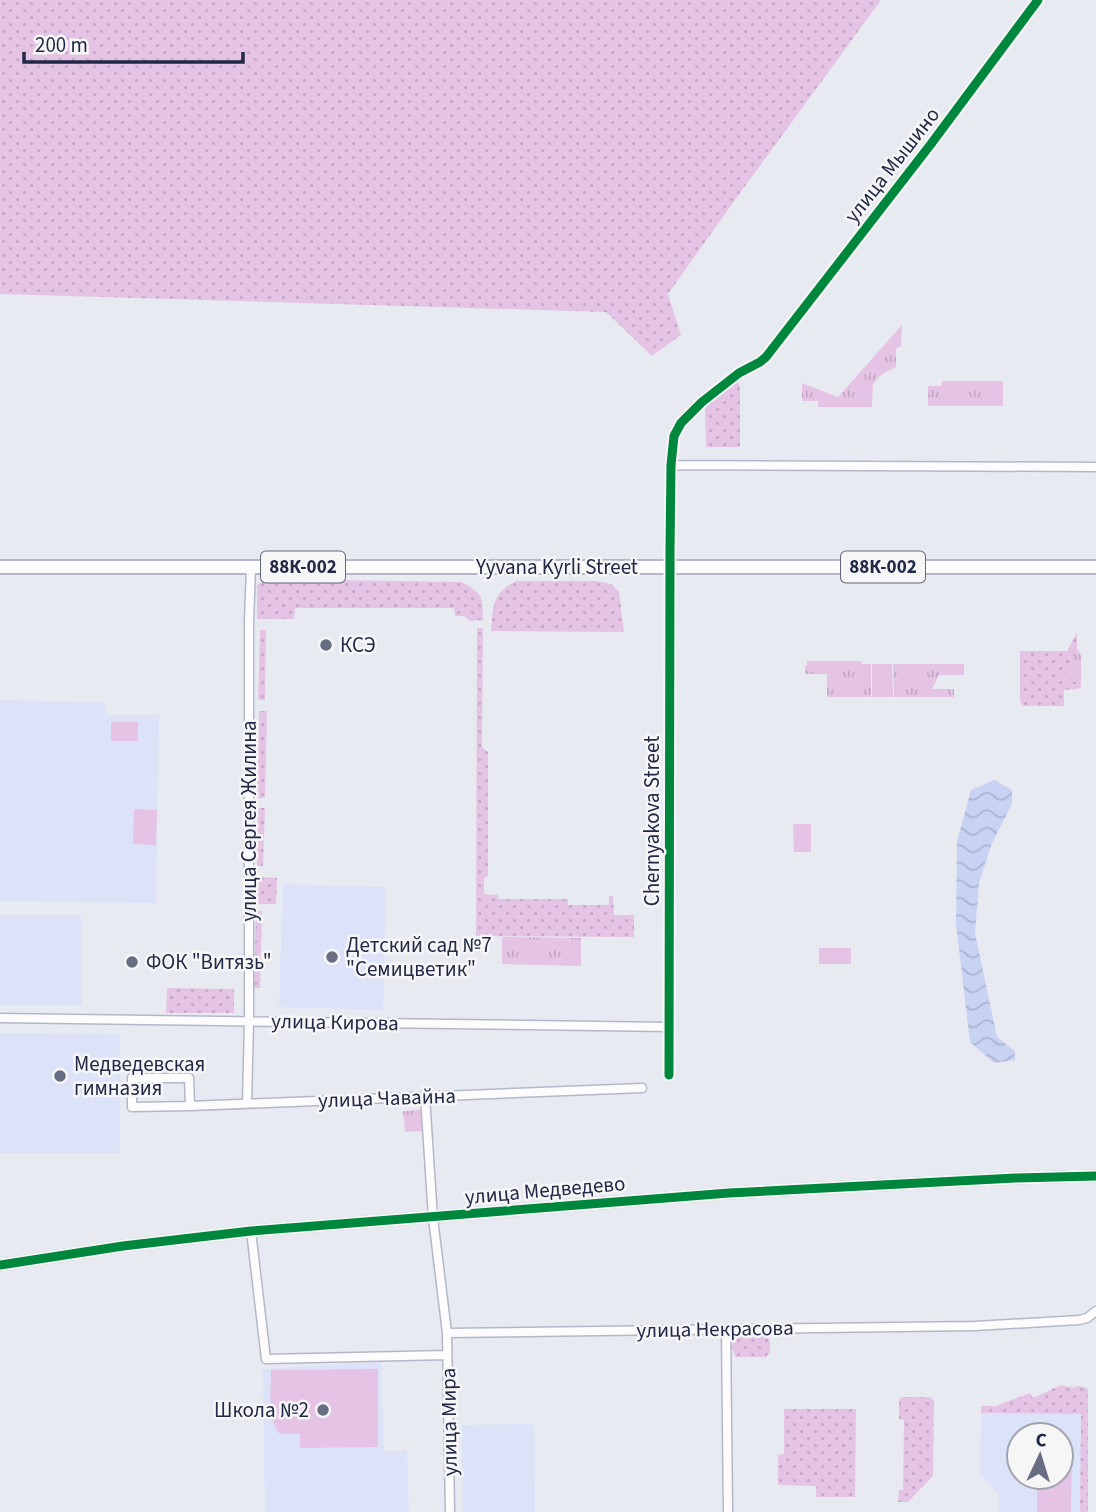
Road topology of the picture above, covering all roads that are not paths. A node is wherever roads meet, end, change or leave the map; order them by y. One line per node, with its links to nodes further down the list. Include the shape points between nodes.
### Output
1 (1038, 0): 2 (street, улица Мышино, via 763,360 739,373 681,424 674,436)
2 (671, 465): 3 (street); 6 (street, Chernyakova Street)
3 (1096, 467)
4 (0, 567): 5 (main road, Yyvana Kyrli Street / 88К-002)
5 (251, 567): 6 (main road, Yyvana Kyrli Street / 88К-002); 9 (street, улица Сергея Жилина)
6 (670, 567): 7 (main road, Yyvana Kyrli Street / 88К-002); 10 (street, Chernyakova Street)
7 (1096, 567)
8 (0, 1018): 9 (street, улица Кирова)
9 (249, 1021): 10 (street, улица Кирова); 14 (street, улица Сергея Жилина)
10 (669, 1027): 11 (street, Chernyakova Street)
11 (669, 1075)
12 (642, 1088): 13 (street, улица Чавайна)
13 (425, 1096): 14 (street, улица Чавайна); 17 (street)
14 (247, 1103): 15 (street, улица Чавайна)
15 (190, 1106): 15 (street, улица Чавайна, via 189,1078 132,1078 132,1107)
16 (1096, 1176): 17 (street, улица Медведево, via 729,1193)
17 (433, 1217): 18 (street, улица Медведево); 22 (street)
18 (251, 1231): 19 (street, улица Медведево); 23 (street, via 266,1359)
19 (0, 1265)
20 (1096, 1311): 21 (street, улица Некрасова, via 1079,1320 985,1326)
21 (726, 1329): 22 (street, улица Некрасова); 25 (street)
22 (447, 1333): 23 (street, улица Мира)
23 (447, 1355): 24 (street, улица Мира)
24 (450, 1512)
25 (728, 1512)

